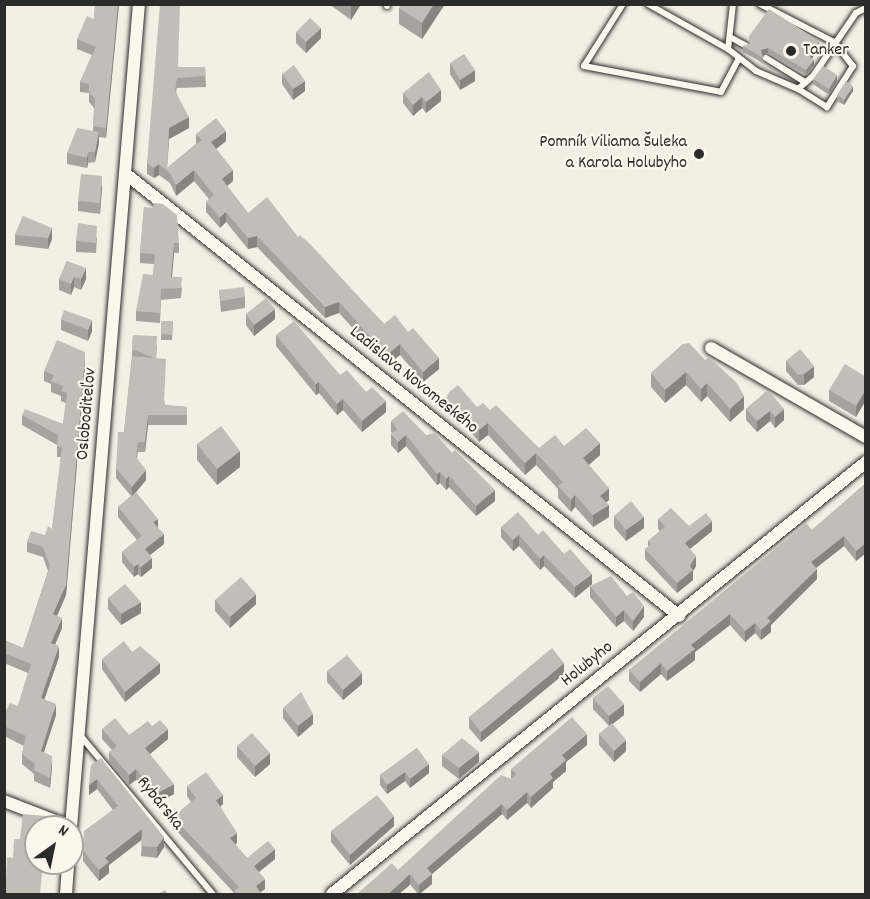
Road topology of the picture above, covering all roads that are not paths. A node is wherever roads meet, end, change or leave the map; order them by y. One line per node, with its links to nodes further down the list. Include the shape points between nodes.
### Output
1 (139, 4): 15 (street, Osloboditeľov)
2 (623, 4): 12 (lane, via 584,66 721,92)
3 (648, 4): 10 (lane)
4 (733, 4): 7 (lane)
5 (760, 4): 8 (lane)
6 (866, 8): 8 (lane, via 856,13)
7 (730, 37): 9 (lane); 10 (lane)
8 (834, 42): 13 (lane); 14 (lane, via 853,66 827,107)
9 (746, 46)
10 (728, 49): 12 (lane)
11 (766, 58): 13 (lane)
12 (738, 60): 14 (lane)
13 (805, 82): 14 (lane)
14 (798, 89)
15 (126, 174): 19 (street, Ladislava Novomeského); 20 (street, Osloboditeľov)
16 (711, 348): 17 (street)
17 (866, 437)
18 (866, 462): 19 (street, Holubyho)
19 (679, 616): 27 (street, Holubyho)
20 (79, 734): 23 (street, Osloboditeľov); 26 (lane, Rybárska)
21 (4, 801): 22 (street)
22 (40, 815)
23 (72, 815)
24 (67, 875): 25 (street)
25 (66, 894)
26 (213, 894)
27 (332, 894)

